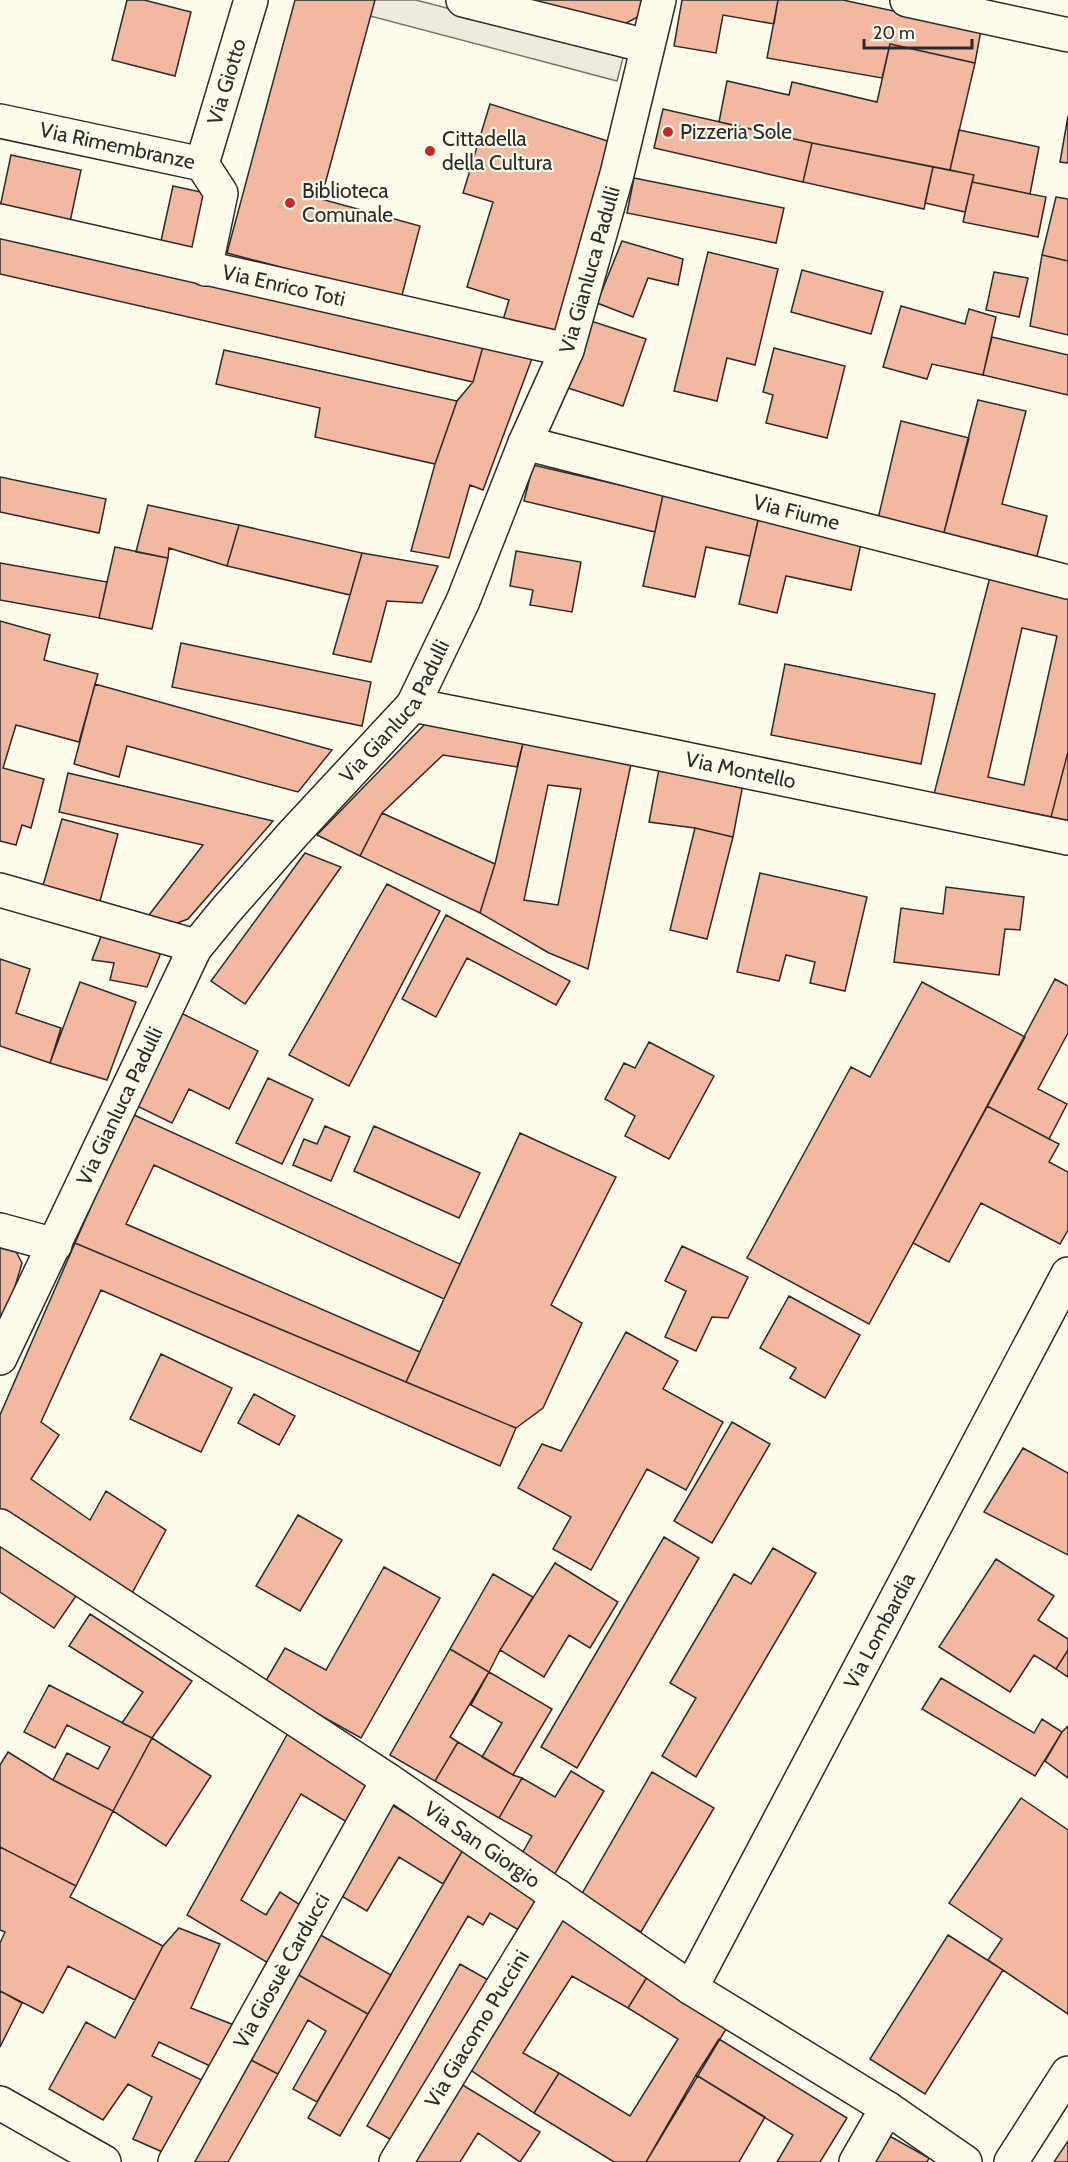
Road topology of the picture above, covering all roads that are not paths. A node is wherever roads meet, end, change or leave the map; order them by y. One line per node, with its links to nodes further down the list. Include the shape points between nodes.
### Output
1 (251, 0): 8 (street, Via Giotto)
2 (463, 0): 6 (street)
3 (660, 0): 6 (street, Via Gianluca Padulli)
4 (908, 0): 5 (street)
5 (1068, 34)
6 (647, 46): 11 (street, Via Gianluca Padulli, via 617,174)
7 (0, 121): 8 (street, Via Rimembranze)
8 (202, 164): 10 (street, Via Rimembranze, via 221,193)
9 (0, 221): 10 (street, Via Enrico Toti)
10 (205, 269): 11 (street, Via Enrico Toti)
11 (567, 350): 12 (street, Via Gianluca Padulli)
12 (525, 443): 13 (street, Via Fiume); 14 (street, Via Gianluca Padulli, via 463,601)
13 (1068, 582)
14 (413, 705): 15 (street, Via Montello); 17 (street, Via Gianluca Padulli)
15 (1068, 838)
16 (0, 890): 17 (street)
17 (195, 948): 19 (street, Via Gianluca Padulli)
18 (0, 1230): 19 (street)
19 (55, 1245): 21 (street, Via Gianluca Padulli)
20 (1068, 1274): 25 (street, Via Lombardia)
21 (0, 1358)
22 (0, 1526): 23 (street, Via San Giorgio)
23 (388, 1780): 24 (street, Via San Giorgio); 30 (street, Via Giosuè Carducci)
24 (558, 1896): 25 (street, Via San Giorgio); 31 (street, Via Giacomo Puccini)
25 (691, 1988): 28 (street, Via San Giorgio)
26 (1068, 2073): 34 (street)
27 (0, 2103): 29 (street)
28 (887, 2108): 32 (street); 33 (street, Via San Giorgio)
29 (104, 2162)
30 (175, 2162)
31 (396, 2162)
32 (856, 2162)
33 (964, 2162)
34 (1011, 2162)

